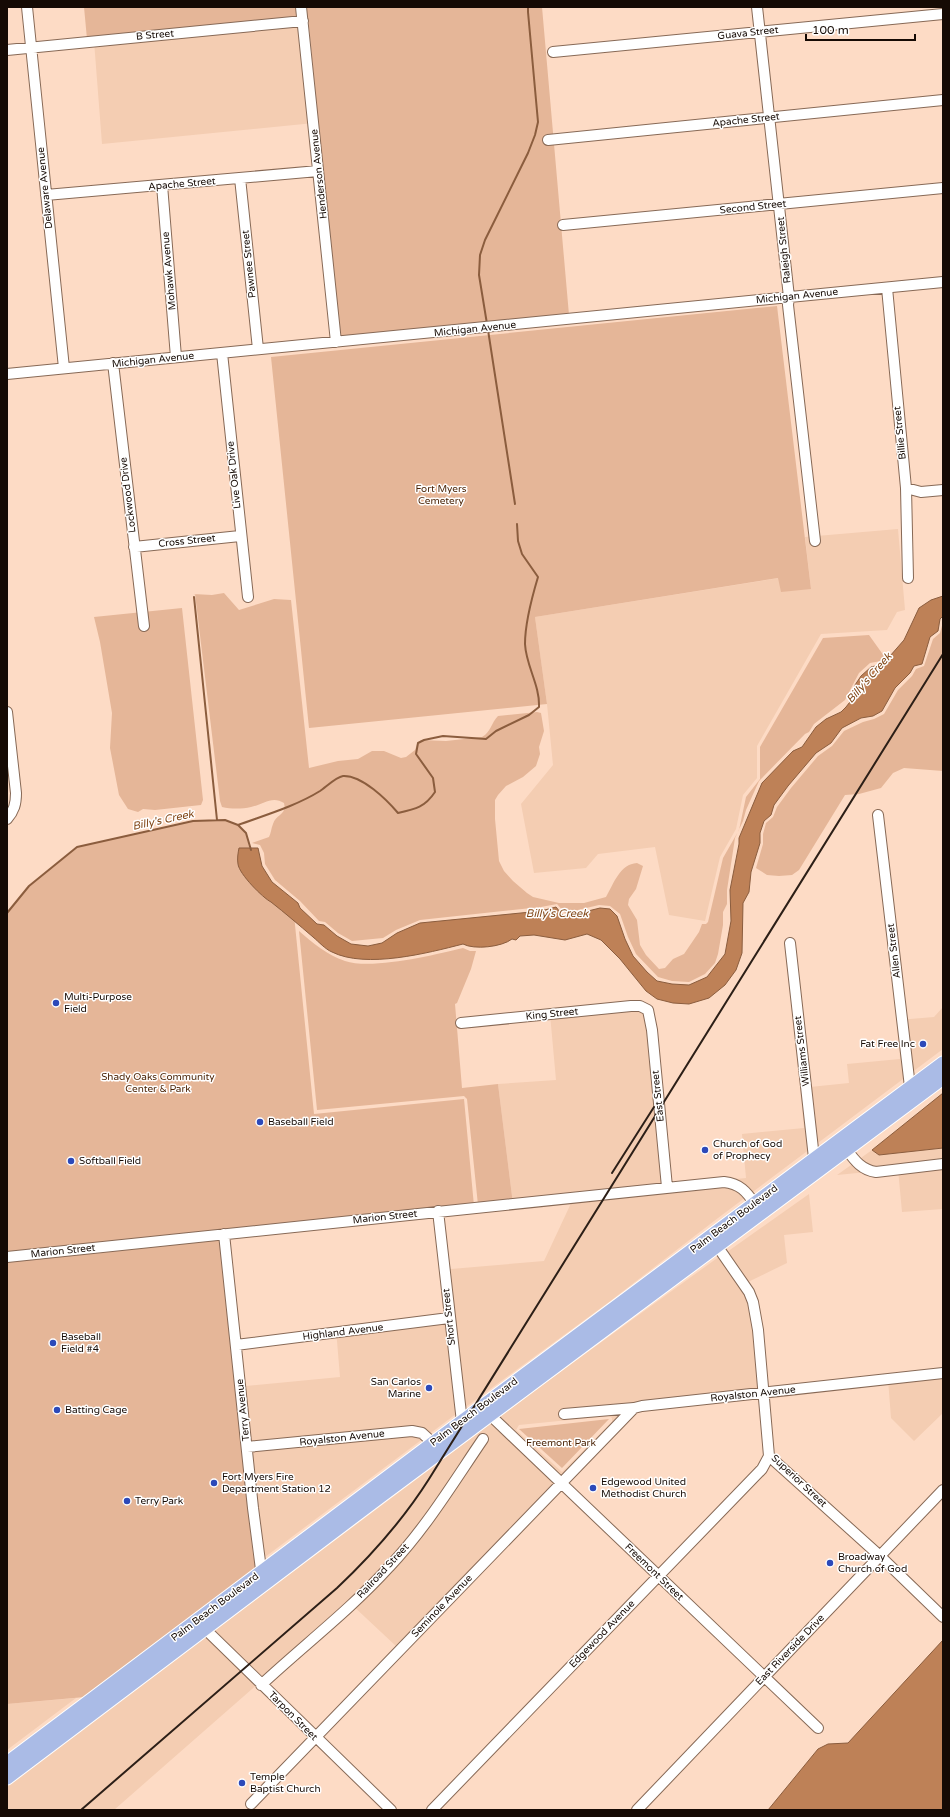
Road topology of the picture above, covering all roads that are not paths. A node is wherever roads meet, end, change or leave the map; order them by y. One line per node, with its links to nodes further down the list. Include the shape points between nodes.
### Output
1 (27, 7): 7 (street, Delaware Avenue)
2 (301, 7): 5 (street, Henderson Avenue)
3 (757, 7): 6 (street, Raleigh Street)
4 (943, 14): 6 (street, Guava Street)
5 (303, 21): 7 (street, B Street); 13 (street, Henderson Avenue)
6 (760, 32): 9 (street, Guava Street); 11 (street, Raleigh Street)
7 (31, 47): 8 (street, B Street); 17 (street, Delaware Avenue)
8 (7, 50)
9 (553, 52)
10 (943, 100): 11 (street, Apache Street)
11 (769, 118): 12 (street, Apache Street); 18 (street, Raleigh Street)
12 (548, 140)
13 (318, 171): 14 (street, Apache Street); 23 (street, Henderson Avenue)
14 (240, 178): 15 (street, Apache Street); 24 (street, Pawnee Street)
15 (162, 185): 17 (street, Apache Street); 26 (street, Mohawk Avenue)
16 (943, 188): 18 (street, Second Street)
17 (46, 195): 28 (street, Delaware Avenue)
18 (778, 204): 19 (street, Second Street); 22 (street, Raleigh Street)
19 (563, 225)
20 (943, 282): 21 (street, Michigan Avenue)
21 (887, 288): 22 (street, Michigan Avenue); 30 (street, Billie Street)
22 (789, 297): 23 (street, Michigan Avenue); 33 (street, Raleigh Street, via 788,313)
23 (336, 342): 24 (street, Michigan Avenue)
24 (258, 349): 25 (street, Michigan Avenue)
25 (222, 353): 26 (street, Michigan Avenue); 32 (street, Live Oak Drive)
26 (176, 357): 27 (street, Michigan Avenue)
27 (113, 364): 28 (street, Michigan Avenue); 34 (street, Lockwood Drive)
28 (64, 368): 29 (street, Michigan Avenue)
29 (7, 374)
30 (906, 488): 31 (street, via 921,492); 35 (street, Billie Street)
31 (943, 490)
32 (240, 536): 34 (street, Cross Street); 36 (street, Live Oak Drive)
33 (815, 541)
34 (134, 548): 37 (street, Lockwood Drive)
35 (908, 578)
36 (248, 597)
37 (144, 626)
38 (7, 712): 40 (street, via 16,803)
39 (878, 815): 46 (street, Allen Street)
40 (7, 819)
41 (790, 943): 49 (street, Williams Street)
42 (643, 1008): 43 (street, King Street, via 631,1006); 51 (street, East Street, via 648,1010 652,1030)
43 (461, 1023)
44 (943, 1063): 46 (main road, Palm Beach Boulevard)
45 (943, 1078): 47 (main road, Palm Beach Boulevard)
46 (910, 1087): 47 (main road, via 910,1094); 49 (main road, Palm Beach Boulevard)
47 (898, 1112): 48 (main road, Palm Beach Boulevard)
48 (846, 1150): 50 (street, via 868,1171); 55 (main road, Palm Beach Boulevard)
49 (814, 1158): 52 (main road, Palm Beach Boulevard)
50 (943, 1164)
51 (667, 1187): 52 (street, Marion Street, via 734,1183 743,1188); 53 (street, Marion Street)
52 (755, 1204): 55 (main road, Palm Beach Boulevard)
53 (438, 1211): 54 (street, Marion Street); 57 (street, Short Street)
54 (224, 1234): 56 (street, Marion Street); 58 (street, Terry Avenue)
55 (715, 1242): 59 (main road, Palm Beach Boulevard); 61 (street, Superior Street, via 753,1302); 64 (main road, Palm Beach Boulevard)
56 (7, 1257)
57 (449, 1318): 58 (street, Highland Avenue); 65 (street, Short Street)
58 (236, 1345): 68 (street, Terry Avenue)
59 (556, 1352): 64 (main road, via 542,1368 496,1404); 65 (main road, Palm Beach Boulevard)
60 (943, 1373): 61 (street, Royalston Avenue)
61 (764, 1393): 62 (street, Royalston Avenue); 69 (street, Superior Street)
62 (634, 1408): 63 (street, Royalston Avenue); 70 (street, Seminole Avenue)
63 (564, 1414)
64 (490, 1415): 70 (street, Freemont Street); 72 (main road, Palm Beach Boulevard)
65 (462, 1422): 67 (main road, Palm Beach Boulevard)
66 (483, 1439): 80 (street, Railroad Street, via 425,1524 391,1566)
67 (433, 1443): 68 (street, Royalston Avenue, via 422,1432 412,1431); 72 (main road, via 424,1460 383,1490); 74 (main road, Palm Beach Boulevard)
68 (247, 1447): 74 (street, Terry Avenue)
69 (769, 1456): 73 (street, Superior Street); 75 (street, Edgewood Avenue, via 762,1469)
70 (560, 1484): 75 (street, Freemont Street); 83 (street, Seminole Avenue, via 416,1631)
71 (943, 1490): 73 (street, East Riverside Drive)
72 (381, 1496): 76 (main road, Palm Beach Boulevard)
73 (880, 1556): 77 (street, Superior Street); 79 (street, East Riverside Drive)
74 (262, 1572): 76 (street, Terry Avenue); 78 (main road, Palm Beach Boulevard)
75 (658, 1576): 79 (street, Freemont Street); 90 (street, Edgewood Avenue)
76 (263, 1585): 78 (main road, Palm Beach Boulevard)
77 (943, 1617)
78 (201, 1625): 80 (street, Tarpon Street); 81 (main road, Palm Beach Boulevard); 84 (main road, Palm Beach Boulevard)
79 (764, 1677): 82 (street, Freemont Street); 91 (street, East Riverside Drive)
80 (261, 1685): 83 (street, Tarpon Street)
81 (69, 1718): 84 (main road, via 62,1730 38,1748); 85 (main road, Palm Beach Boulevard)
82 (818, 1728)
83 (316, 1738): 88 (street, Seminole Avenue); 89 (street, Tarpon Street)
84 (34, 1757): 87 (main road, Palm Beach Boulevard)
85 (11, 1760): 86 (main road, via 14,1763)
86 (7, 1772)
87 (7, 1778)
88 (251, 1804)
89 (391, 1810)
90 (432, 1810)
91 (637, 1810)

